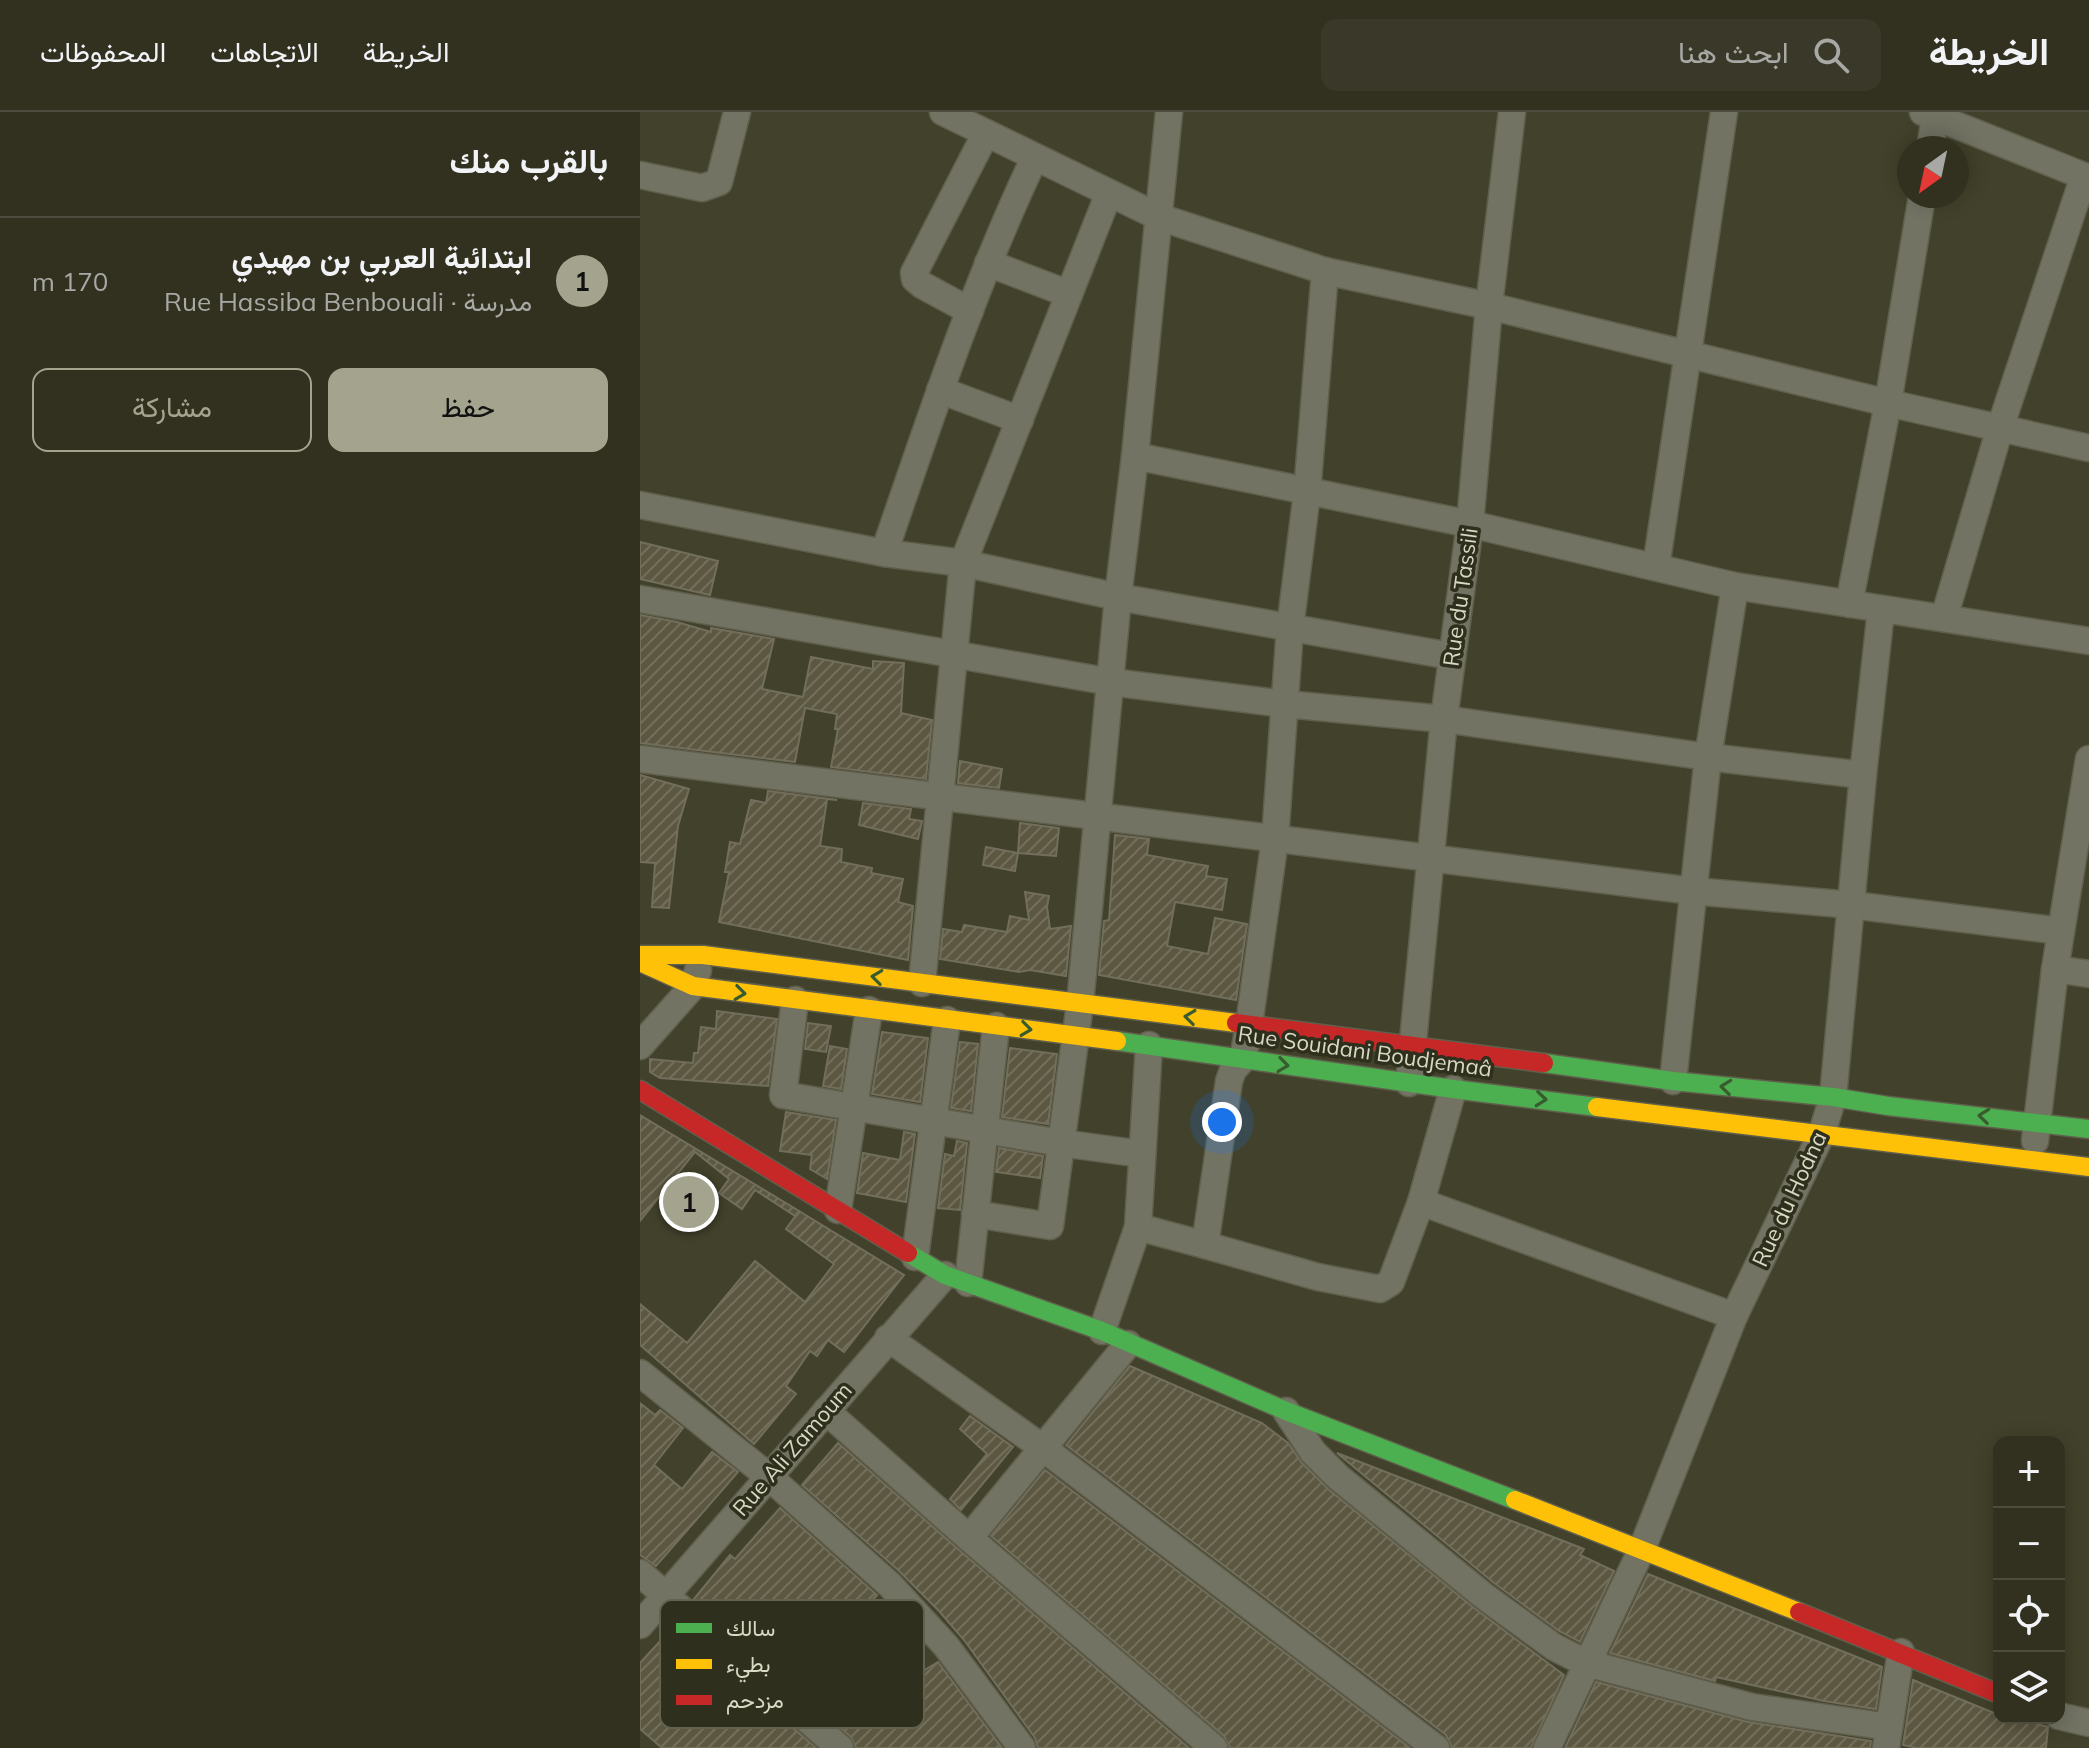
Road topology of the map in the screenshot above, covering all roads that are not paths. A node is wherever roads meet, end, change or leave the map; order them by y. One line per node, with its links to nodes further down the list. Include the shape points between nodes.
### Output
1 (737, 112): 10 (street, via 719,182 702,188)
2 (943, 112): 7 (street)
3 (1169, 112): 14 (street)
4 (1512, 112): 18 (street, Rue du Tassili)
5 (1724, 112): 20 (street)
6 (1929, 114): 8 (street); 11 (street)
7 (986, 133): 9 (street); 19 (street, via 914,273 922,285)
8 (1930, 136)
9 (1035, 157): 12 (street); 15 (street)
10 (640, 175)
11 (2087, 177): 24 (street)
12 (1109, 193): 14 (street); 17 (street)
13 (1920, 208): 22 (street)
14 (1159, 217): 16 (street); 26 (street)
15 (988, 263): 17 (street); 19 (street)
16 (1325, 271): 18 (street); 27 (street)
17 (1069, 294): 23 (street)
18 (1489, 306): 20 (street); 29 (street, Rue du Tassili)
19 (970, 311): 21 (street)
20 (1687, 355): 22 (street); 32 (street)
21 (940, 390): 23 (street); 30 (street)
22 (1888, 403): 24 (street); 36 (street)
23 (1020, 420): 31 (street)
24 (2000, 428): 25 (street); 38 (street)
25 (2089, 448)
26 (1135, 456): 27 (street); 34 (street)
27 (1307, 493): 29 (street); 39 (street)
28 (640, 505): 30 (street)
29 (1470, 524): 32 (street); 42 (street, Rue du Tassili)
30 (884, 553): 31 (street)
31 (963, 563): 34 (street); 41 (street)
32 (1656, 567): 33 (street)
33 (1735, 586): 36 (street); 46 (street)
34 (1118, 597): 39 (street); 43 (street)
35 (640, 599): 41 (street)
36 (1849, 604): 37 (street)
37 (1881, 610): 38 (street); 49 (street, Rue du Hodna)
38 (1944, 618): 40 (street)
39 (1290, 628): 42 (street); 44 (street)
40 (2089, 641)
41 (955, 655): 43 (street); 50 (street)
42 (1451, 656): 45 (street, Rue du Tassili)
43 (1111, 682): 44 (street); 51 (street)
44 (1285, 704): 45 (street); 52 (street)
45 (1444, 719): 46 (street); 53 (street, Rue du Tassili)
46 (1708, 757): 49 (street); 54 (street)
47 (640, 759): 50 (street)
48 (2089, 759): 56 (street)
49 (1863, 775): 55 (street, Rue du Hodna)
50 (941, 798): 51 (street); 62 (street)
51 (1099, 816): 52 (street); 65 (street)
52 (1275, 839): 53 (street); 68 (street)
53 (1431, 856): 54 (street); 71 (street, Rue du Tassili)
54 (1693, 891): 55 (street); 75 (street)
55 (1852, 905): 56 (street); 79 (street, Rue du Hodna)
56 (2061, 931): 60 (street)
57 (640, 955): 58 (main road, Rue Souidani Boudjemaâ)
58 (703, 955): 62 (main road, Rue Souidani Boudjemaâ, one-way to 58); 63 (street)
59 (640, 962): 63 (main road, Rue Souidani Boudjemaâ)
60 (2055, 969): 61 (street); 82 (street)
61 (2089, 974)
62 (922, 983): 65 (main road, Rue Souidani Boudjemaâ)
63 (693, 986): 64 (main road, Rue Souidani Boudjemaâ, one-way to 64); 73 (street)
64 (795, 1000): 66 (main road, Rue Souidani Boudjemaâ); 80 (street, via 783,1095)
65 (1080, 1004): 68 (main road, Rue Souidani Boudjemaâ, one-way to 65); 70 (street)
66 (869, 1010): 67 (main road, Rue Souidani Boudjemaâ); 80 (street)
67 (947, 1020): 69 (main road, Rue Souidani Boudjemaâ); 81 (street)
68 (1249, 1025): 71 (main road, Rue Souidani Boudjemaâ); 74 (street)
69 (996, 1026): 70 (main road, Rue Souidani Boudjemaâ, one-way to 70); 84 (street)
70 (1075, 1035): 72 (main road, Rue Souidani Boudjemaâ); 86 (street)
71 (1412, 1044): 75 (main road, Rue Souidani Boudjemaâ); 76 (street, Rue du Tassili)
72 (1149, 1045): 74 (main road, Rue Souidani Boudjemaâ); 87 (street)
73 (640, 1046)
74 (1243, 1059): 76 (main road, Rue Souidani Boudjemaâ, one-way to 76); 94 (street, via 1229,1081)
75 (1673, 1081): 79 (main road, Rue Souidani Boudjemaâ, one-way to 75)
76 (1409, 1083): 77 (main road, Rue Souidani Boudjemaâ)
77 (1453, 1089): 85 (main road, Rue Souidani Boudjemaâ, one-way to 85); 90 (street)
78 (640, 1090): 91 (main road)
79 (1833, 1097): 82 (main road, Rue Souidani Boudjemaâ, one-way to 79); 85 (street, Rue du Hodna)
80 (854, 1107): 81 (street); 91 (street)
81 (933, 1121): 84 (street); 95 (street)
82 (2037, 1122): 83 (main road, Rue Souidani Boudjemaâ); 88 (street)
83 (2089, 1129)
84 (984, 1130): 86 (street); 92 (street)
85 (1822, 1133): 88 (main road, Rue Souidani Boudjemaâ); 97 (street, Rue du Hodna)
86 (1061, 1143): 87 (street); 92 (street, via 1050,1226)
87 (1142, 1154): 93 (street)
88 (2034, 1160): 89 (main road, Rue Souidani Boudjemaâ)
89 (2089, 1167)
90 (1421, 1202): 94 (street, via 1391,1282 1380,1289); 97 (street)
91 (838, 1210): 95 (main road)
92 (975, 1214): 96 (street)
93 (1138, 1227): 94 (street); 98 (street)
94 (1205, 1245)
95 (915, 1257): 96 (main road)
96 (956, 1279): 98 (main road); 99 (street, Rue Ali Zamoum)
97 (1734, 1316): 107 (street, Rue du Hodna)
98 (1102, 1331): 100 (main road)
99 (888, 1338): 102 (street, Rue Ali Zamoum); 104 (street)
100 (1128, 1344): 103 (main road); 104 (street)
101 (640, 1373): 105 (street)
102 (826, 1411): 105 (street, Rue Ali Zamoum); 106 (street)
103 (1286, 1411): 107 (main road); 117 (street, via 1313,1452 1338,1477 1523,1626)
104 (1043, 1448): 106 (street); 126 (street)
105 (768, 1476): 109 (street, Rue Ali Zamoum); 112 (street)
106 (969, 1538): 125 (street)
107 (1642, 1549): 116 (main road); 117 (street, Rue du Hodna)
108 (640, 1573): 109 (street)
109 (666, 1595): 110 (street, Rue Ali Zamoum); 111 (street)
110 (662, 1600)
111 (672, 1600)
112 (904, 1600)
113 (660, 1602): 115 (street, Rue Ali Zamoum)
114 (924, 1621): 124 (street)
115 (640, 1625)
116 (1901, 1652): 118 (main road); 122 (street)
117 (1586, 1663): 122 (street); 127 (street, Rue du Hodna)
118 (1993, 1691)
119 (2065, 1717): 120 (street)
120 (2089, 1723)
121 (817, 1728): 123 (street)
122 (1888, 1738)
123 (840, 1748)
124 (1022, 1748)
125 (1214, 1748)
126 (1436, 1748)
127 (1547, 1748)

